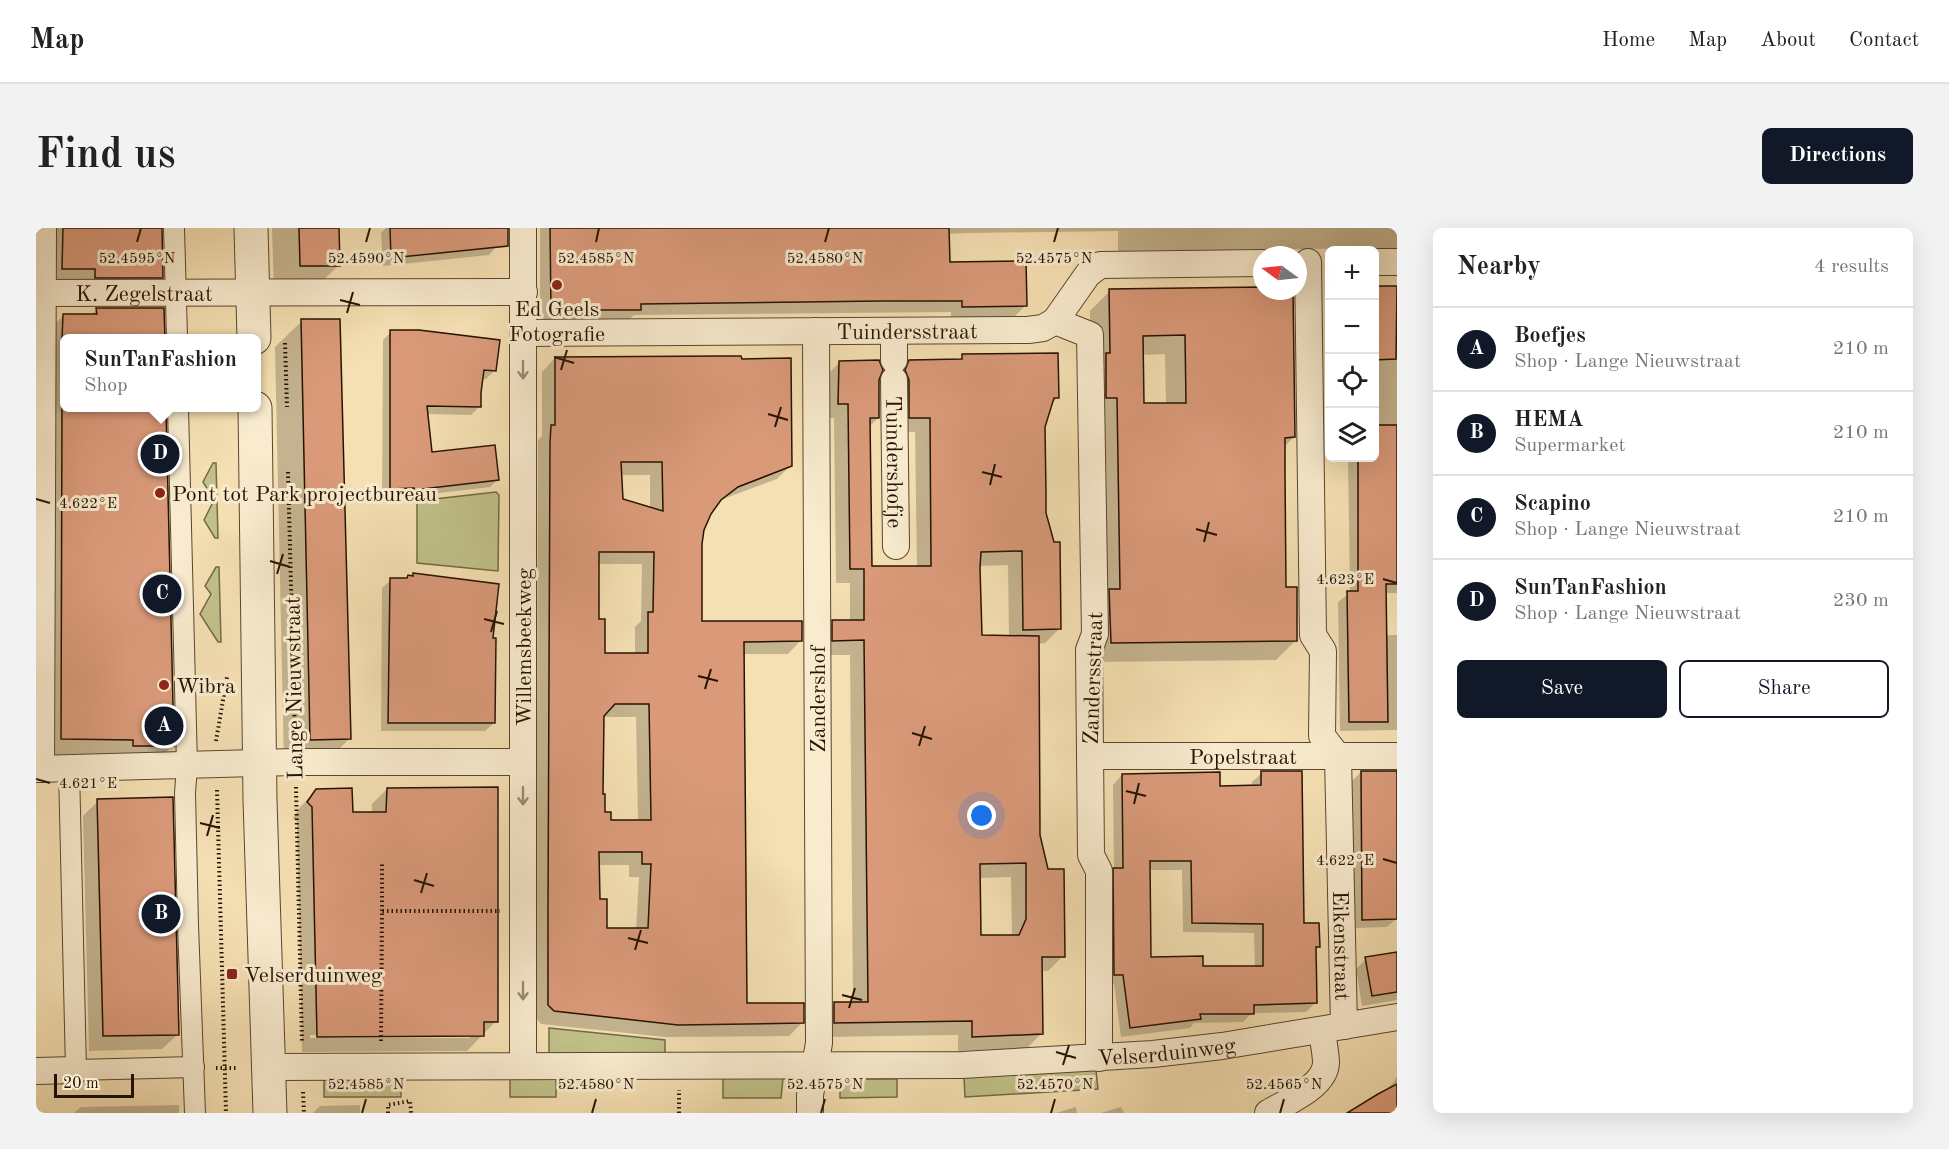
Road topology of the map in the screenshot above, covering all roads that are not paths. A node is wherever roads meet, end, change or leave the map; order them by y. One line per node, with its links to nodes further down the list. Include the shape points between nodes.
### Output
1 (43, 228): 12 (street)
2 (174, 228): 9 (street)
3 (251, 228): 10 (street)
4 (523, 228): 11 (street, Willemsbeekweg)
5 (1312, 262): 25 (street, Eikenstraat, via 1313,635 1323,651 1323,736)
6 (1379, 262): 7 (street)
7 (1397, 262)
8 (1253, 263): 13 (street, via 1100,266 1088,274)
9 (176, 292): 10 (street, K. Zegelstraat); 12 (street, K. Zegelstraat); 17 (street)
10 (253, 292): 11 (street, K. Zegelstraat); 18 (street)
11 (524, 292): 16 (street, Willemsbeekweg)
12 (40, 293): 22 (street)
13 (1055, 321): 15 (street, Tuindersstraat, via 1028,330); 23 (street, Zandersstraat, via 1090,335 1095,634 1089,650)
14 (816, 331): 15 (street, Tuindersstraat); 16 (street, Tuindersstraat); 35 (street, Zandershof, via 819,1043)
15 (894, 331): 21 (street, Tuindershofje)
16 (523, 333): 26 (street, Willemsbeekweg, one-way to 26)
17 (177, 334)
18 (269, 339)
19 (178, 412): 28 (street)
20 (255, 412): 27 (street, Lange Nieuwstraat)
21 (896, 546)
22 (39, 558): 29 (street)
23 (1090, 756): 25 (street, Popelstraat); 33 (street, Zandersstraat, via 1091,855 1099,871)
24 (1397, 756): 25 (street, Popelstraat)
25 (1338, 757): 32 (street, Eikenstraat)
26 (523, 762): 27 (street); 34 (street, Willemsbeekweg, one-way to 34)
27 (260, 763): 28 (street); 37 (street, Lange Nieuwstraat)
28 (187, 766): 30 (street); 36 (street)
29 (39, 769): 30 (street)
30 (69, 769): 38 (street)
31 (1397, 1017): 32 (street, Velserduinweg)
32 (1333, 1028): 33 (street, Velserduinweg, via 1222,1046); 43 (street, Eikenstraat, via 1323,1075 1314,1086)
33 (1099, 1058): 35 (street, Velserduinweg, via 962,1065)
34 (523, 1065): 35 (street, Velserduinweg); 37 (street, Velserduinweg)
35 (815, 1066): 42 (street, Zandershof)
36 (194, 1067): 38 (street); 40 (street)
37 (269, 1067): 41 (street, Lange Nieuwstraat)
38 (76, 1070): 39 (street)
39 (36, 1071)
40 (195, 1113)
41 (270, 1113)
42 (810, 1113)
43 (1268, 1113)

